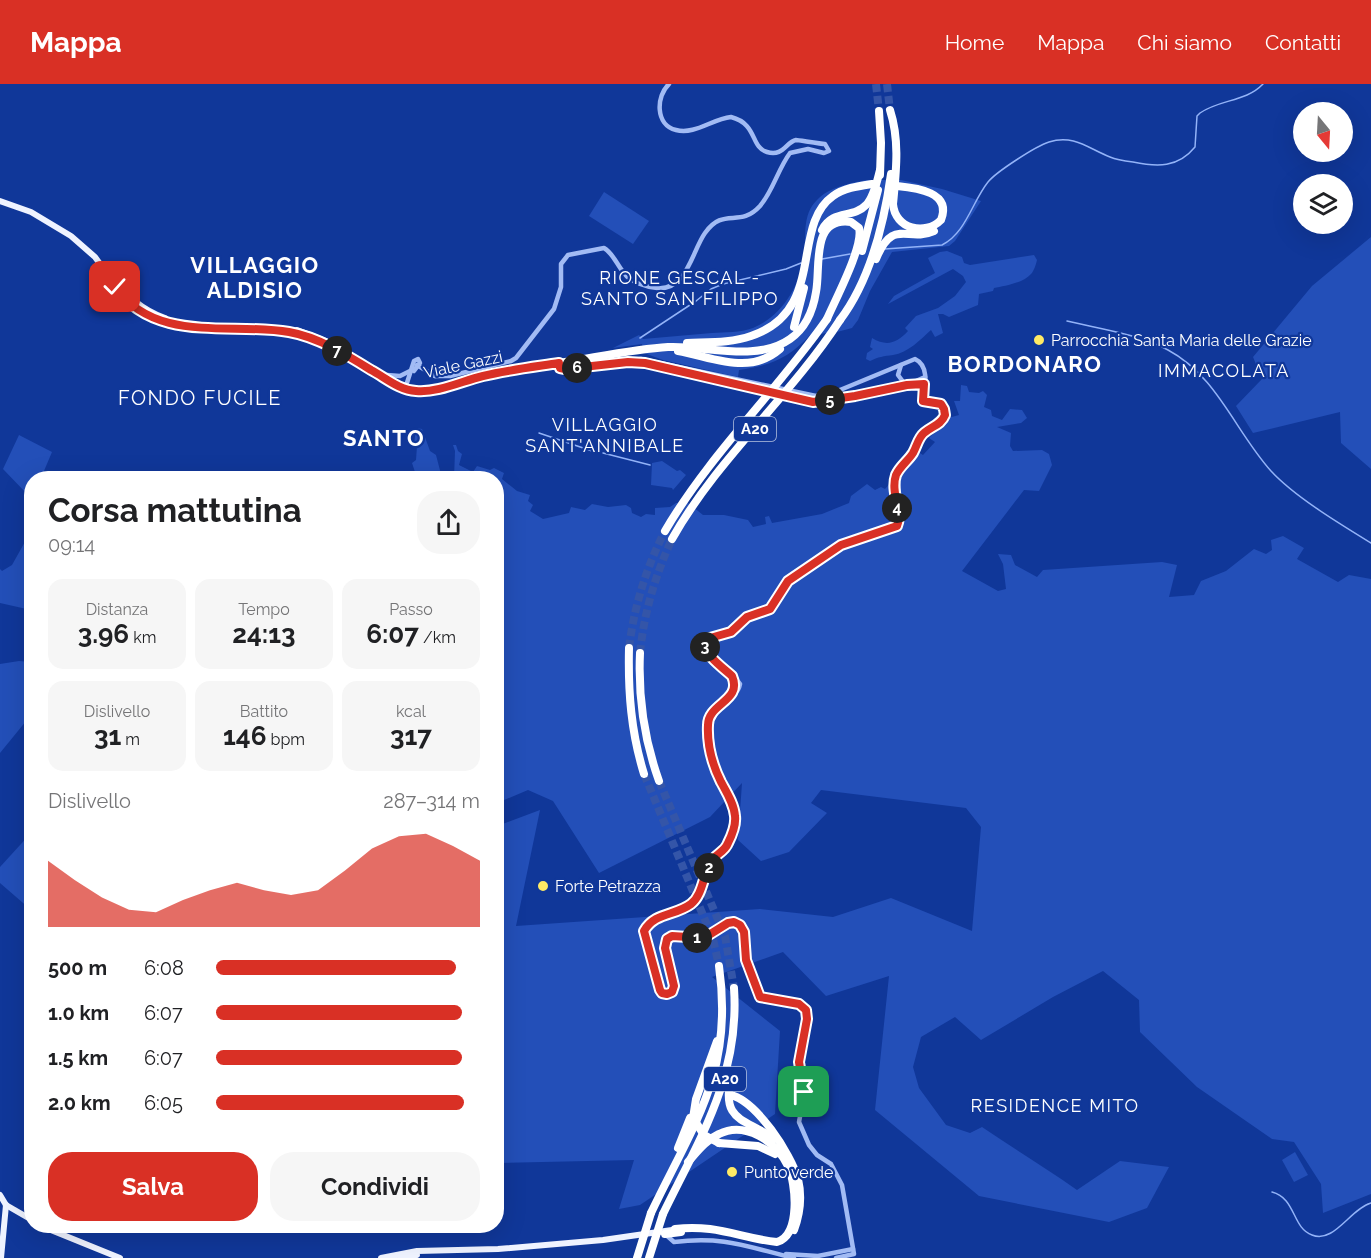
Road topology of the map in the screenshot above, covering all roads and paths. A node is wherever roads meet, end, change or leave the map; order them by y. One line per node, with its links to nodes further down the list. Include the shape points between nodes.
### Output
1 (669, 84): 14 (street, via 662,93 659,110 663,121 673,130 688,131 730,117 749,127 758,147 766,152 778,152 797,140 825,144 829,151 808,149 790,153 760,206 747,216 716,221 682,277 671,285 654,288 631,280 604,248 566,256 561,264 554,309 514,359 454,375 435,376 420,363)
2 (879, 111): 3 (highway, A20)
3 (880, 170): 6 (highway, A20, via 861,253); 8 (highway, via 867,205 833,218 820,232 812,302 791,336 773,345 750,349)
4 (0, 199): 15 (main road, Viale Gazzi, via 43,214 74,232 95,251 137,303 160,316 193,323 295,329 328,342); 18 (main road, Viale Gazzi, via 78,240 122,296 145,314 183,326 294,333)
5 (848, 309): 5 (highway, A20, via 865,286 888,239 900,233 931,233 945,221 947,213 945,205 938,194 920,186 898,185 936,195 944,208 941,220 930,228 915,228 901,222 895,213 896,144 890,110 893,144 888,200 870,262); 21 (highway, A20, bridge, via 696,502)
6 (827, 319): 9 (highway, via 860,239 859,228 851,222 836,223 823,234 811,313 800,331 785,342 750,351 679,347); 20 (highway, A20, bridge, via 687,496)
7 (794, 327): 8 (highway, via 821,213 839,194 872,185 838,192 821,208 813,226 799,291 775,324 738,340)
8 (663, 344): 11 (highway)
9 (647, 350): 10 (highway, via 670,350 741,364 765,360); 11 (highway)
10 (780, 350)
11 (559, 363): 13 (street); 18 (main road, Viale Gazzi, via 426,391)
12 (900, 365): 13 (street, via 816,396 641,359); 16 (street, via 915,359 923,365); 19 (street, via 898,375)
13 (574, 367): 19 (street, via 638,362 821,402)
14 (412, 371): 15 (street, via 400,376); 18 (street)
15 (387, 375): 18 (main road, Viale Gazzi)
16 (925, 377): 17 (street); 19 (street)
17 (924, 384): 19 (street); 41 (street, via 923,401 941,404 945,415 923,434 896,475 897,526 841,545 788,581 770,609 747,617 731,632 706,639 704,647 732,676 735,688 710,714 708,726 710,754 735,818 728,845 714,858 692,903 655,918 644,933 660,990 667,994 674,989 665,948 667,939 706,937 734,922 743,929 746,960 760,997 804,1007 808,1017 799,1062 804,1095 799,1122 812,1149 830,1163 842,1185)
18 (407, 385)
19 (907, 385)
20 (665, 531)
21 (672, 539)
22 (629, 652): 24 (highway, via 631,716)
23 (640, 656): 25 (highway, via 643,721)
24 (644, 774)
25 (659, 781)
26 (719, 966): 27 (highway, A20)
27 (722, 1028): 29 (highway); 31 (highway, A20, via 709,1093)
28 (730, 1095): 30 (highway, via 749,1105)
29 (692, 1118): 31 (highway); 33 (highway, bridge, via 704,1135 719,1143 771,1151 782,1161)
30 (779, 1142): 32 (highway, A20, via 740,1119 729,1104 727,1091 738,1023 734,988 735,1028 728,1067 713,1112); 35 (highway, via 796,1172)
31 (677, 1157): 48 (highway, A20, bridge, via 651,1213)
32 (688, 1162): 33 (highway, via 714,1136 733,1129 747,1130 780,1154); 49 (highway, A20, bridge, via 658,1226)
33 (793, 1183): 35 (highway)
34 (0, 1195): 36 (main road)
35 (798, 1195): 39 (highway, via 788,1242 776,1246 721,1234)
36 (3, 1207): 37 (main road); 44 (main road)
37 (24, 1216)
38 (58, 1233): 45 (main road)
39 (674, 1233): 40 (street); 40 (street, via 674,1242); 46 (main road, via 498,1249 412,1251); 47 (main road, via 598,1245)
40 (701, 1239): 42 (street, via 736,1242)
41 (852, 1250): 43 (street); 51 (street)
42 (777, 1253): 43 (street); 50 (street)
43 (806, 1257)
44 (1, 1258)
45 (120, 1258)
46 (381, 1258)
47 (400, 1258)
48 (637, 1258)
49 (649, 1258)
50 (794, 1258)
51 (837, 1258)

